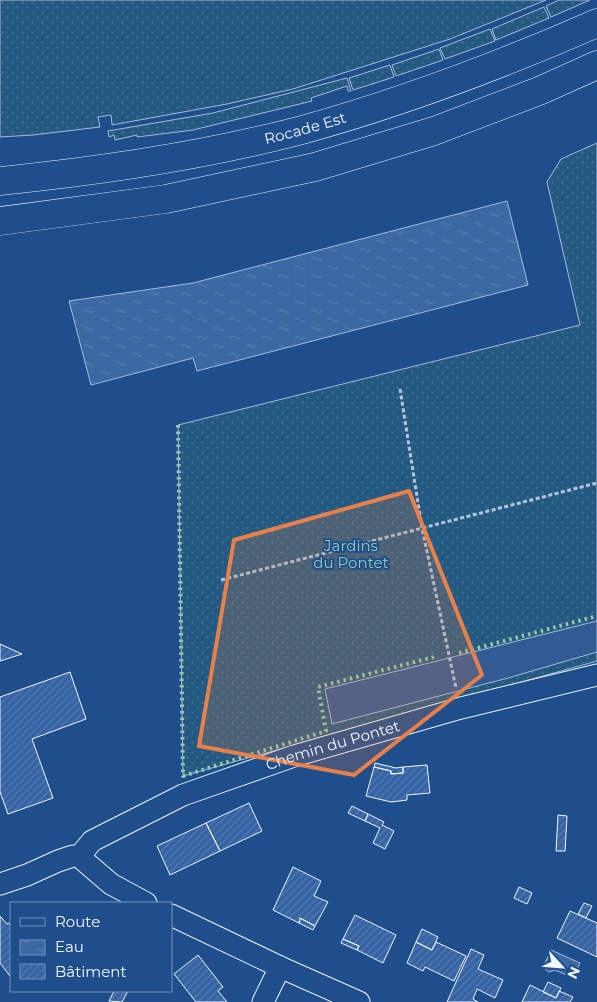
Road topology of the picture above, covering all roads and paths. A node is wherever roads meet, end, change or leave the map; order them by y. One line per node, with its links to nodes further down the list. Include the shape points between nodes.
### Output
1 (597, 23): 3 (highway, Rocade Est, via 524,55 419,94 301,130 178,157)
2 (597, 65): 4 (highway, via 434,131 315,167 166,199)
3 (0, 181)
4 (0, 221)
5 (400, 389): 7 (path)
6 (597, 482): 7 (path)
7 (422, 528): 8 (path); 10 (path)
8 (221, 580)
9 (597, 675): 10 (street, Chemin du Pontet)
10 (461, 708): 11 (street, Chemin du Pontet, via 294,756 183,795 92,841)
11 (80, 856): 12 (street, via 58,860); 13 (street, via 111,884)
12 (0, 884)
13 (144, 902)
14 (172, 916): 15 (street)
15 (280, 967): 16 (street); 17 (street)
16 (263, 1002)
17 (359, 1002)

